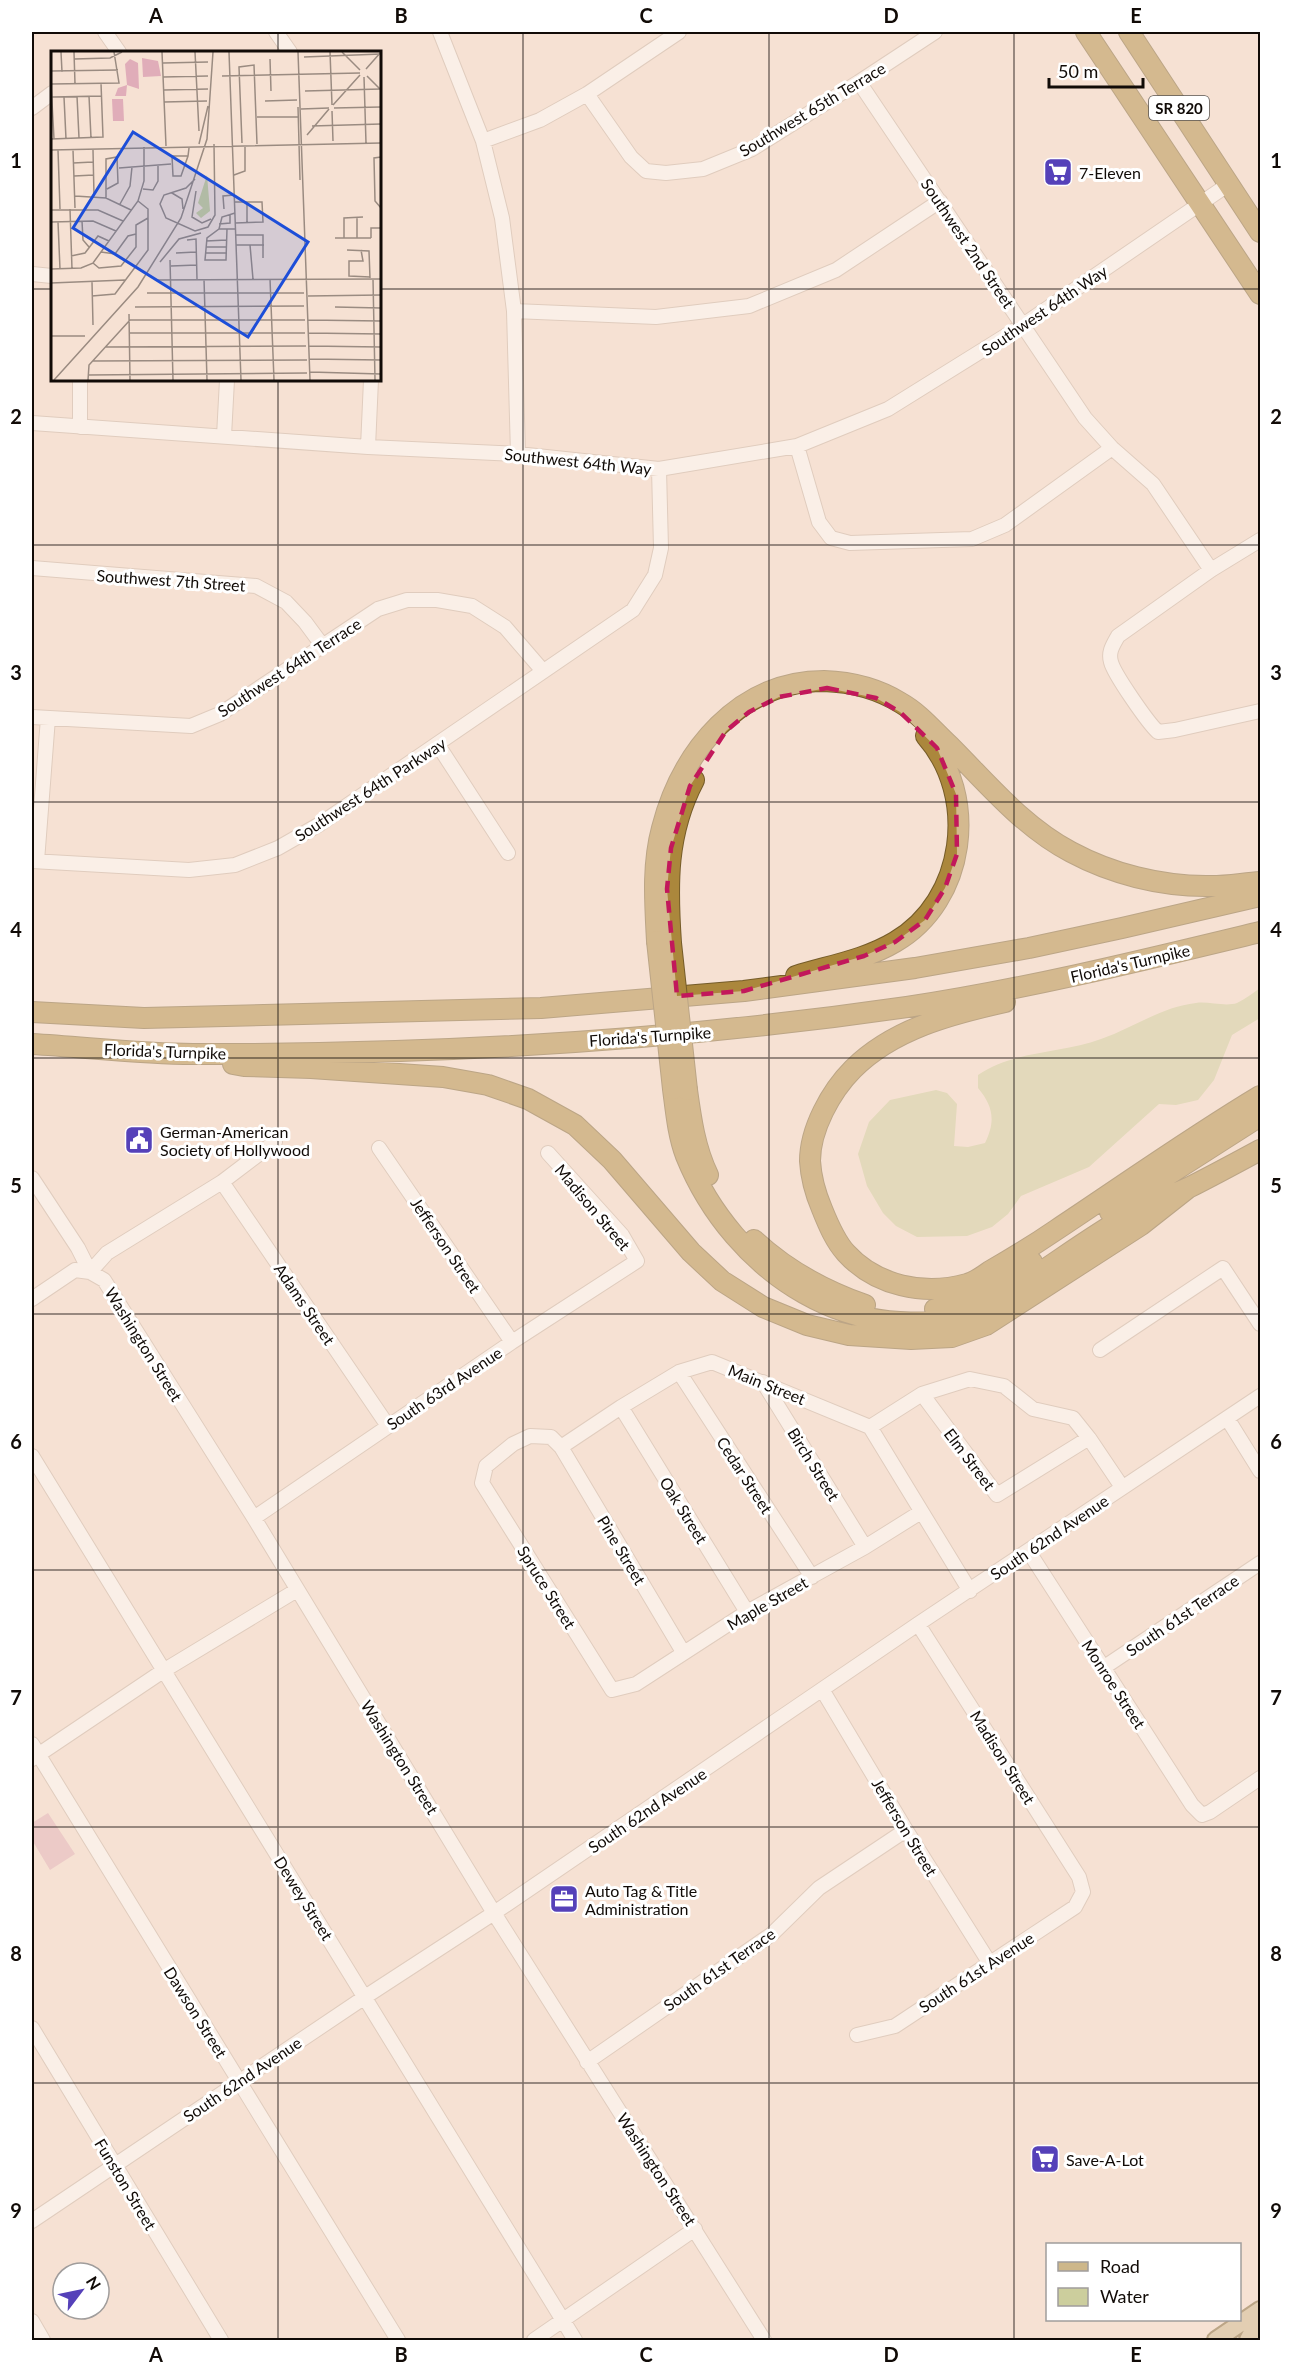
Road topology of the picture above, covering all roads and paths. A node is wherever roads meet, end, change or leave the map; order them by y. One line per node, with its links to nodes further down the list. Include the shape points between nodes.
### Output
1 (105, 32): 8 (street)
2 (276, 32): 9 (street)
3 (440, 32): 14 (street)
4 (679, 32): 12 (street)
5 (935, 32): 10 (street, Southwest 65th Terrace)
6 (1086, 32): 17 (highway, SR 820)
7 (1129, 32): 15 (highway, SR 820)
8 (116, 51)
9 (289, 51)
10 (859, 82): 12 (street, Southwest 65th Terrace, via 752,149 703,169 666,173 646,171 631,157); 16 (street, Southwest 2nd Street)
11 (51, 94): 13 (street)
12 (587, 94): 14 (street, via 540,120)
13 (32, 108)
14 (483, 141): 22 (street, via 502,218)
15 (1229, 184): 17 (street, Southwest 64th Way); 18 (highway, SR 820)
16 (940, 201): 22 (street, via 836,270 749,306 656,317); 23 (street, Southwest 2nd Street)
17 (1200, 204): 21 (highway, SR 820); 23 (street, Southwest 64th Way)
18 (1260, 232)
19 (32, 274): 20 (street)
20 (51, 276)
21 (1260, 294)
22 (514, 311): 33 (street)
23 (1023, 325): 30 (street, Southwest 64th Way, via 888,409); 32 (street, Southwest 2nd Street, via 1085,418)
24 (80, 381): 28 (street)
25 (227, 381): 29 (street)
26 (371, 381): 31 (street)
27 (32, 423): 28 (street, Southwest 64th Way)
28 (80, 427): 29 (street, Southwest 64th Way)
29 (225, 436): 31 (street, Southwest 64th Way)
30 (797, 446): 32 (street, via 819,522 831,538 850,543 972,539 1005,525); 34 (street, Southwest 64th Way)
31 (368, 447): 33 (street, Southwest 64th Way)
32 (1112, 448): 37 (street, Southwest 2nd Street, via 1153,484)
33 (518, 454): 34 (street, Southwest 64th Way)
34 (659, 469): 39 (street, Southwest 64th Parkway, via 662,548 655,575 633,610)
35 (1260, 540): 37 (street)
36 (32, 568): 38 (street, Southwest 7th Street, via 256,586 286,602)
37 (1211, 570): 40 (street, via 1118,636 1110,650 1111,664 1158,732)
38 (322, 645): 39 (street, Southwest 64th Terrace, via 378,609 407,600 437,600 472,606 505,627); 42 (street, Southwest 64th Terrace, via 220,714 191,726)
39 (543, 671): 43 (street, Southwest 64th Parkway)
40 (1260, 711)
41 (32, 717): 42 (street, Southwest 64th Terrace)
42 (48, 718): 45 (street)
43 (438, 745): 44 (street); 45 (street, Southwest 64th Parkway, via 320,824 278,848 235,865 189,870)
44 (508, 853)
45 (34, 861)
46 (1260, 882): 49 (highway, via 1207,886 1158,882 1115,872 1070,852 1020,818 903,703 870,687 815,681 783,686 752,700 703,741 685,769 670,802 657,851 654,890)
47 (1260, 896): 51 (highway, Florida's Turnpike, via 1029,948)
48 (1260, 932): 50 (highway, Florida's Turnpike)
49 (664, 942): 51 (highway, via 671,848 690,786 726,731 749,712 779,698 827,688 876,698 900,712 937,748 956,794 957,854 945,888 925,920 895,942 864,956); 55 (highway, bridge)
50 (1148, 959): 54 (highway, Florida's Turnpike, via 909,1007 715,1031 375,1052); 56 (highway, via 1056,990 915,1028 854,1068 833,1093 818,1123 810,1161 816,1194 830,1229 845,1252 869,1273 904,1286 937,1290 969,1284)
51 (744, 991): 52 (highway, Florida's Turnpike, via 518,1009 144,1018)
52 (32, 1012)
53 (32, 1044): 54 (highway, Florida's Turnpike)
54 (190, 1054): 64 (highway, via 244,1066 443,1077 488,1085 528,1099 574,1125 604,1153 690,1252 722,1281 763,1307 807,1326 849,1335 952,1337 986,1325 1141,1225)
55 (680, 1090): 57 (highway, via 702,1164 717,1193 750,1236 768,1253 842,1296 890,1311 948,1307 978,1295); 64 (highway, via 678,1124 685,1154 710,1204 738,1241 786,1283 829,1306 874,1320 939,1321 984,1310 1134,1212)
56 (1260, 1096)
57 (1260, 1116)
58 (274, 1142): 63 (street)
59 (380, 1148): 69 (street, Jefferson Street)
60 (1260, 1150): 64 (highway)
61 (548, 1153): 65 (street, Madison Street, via 622,1235)
62 (32, 1178): 66 (street, Washington Street)
63 (222, 1182): 66 (street, via 106,1253); 77 (street, Adams Street)
64 (1188, 1188)
65 (637, 1261): 69 (street, South 63rd Avenue)
66 (90, 1272): 67 (street, via 75,1270); 85 (street, Washington Street, via 104,1280)
67 (32, 1299)
68 (1260, 1324): 70 (street, via 1223,1268)
69 (512, 1342): 77 (street, South 63rd Avenue)
70 (1100, 1350)
71 (679, 1372): 72 (street, Main Street, via 712,1362); 75 (street, Main Street); 89 (street, Cedar Street)
72 (763, 1382): 78 (street, Main Street); 86 (street, Birch Street)
73 (922, 1394): 78 (street); 79 (street, via 970,1379 1004,1386 1033,1408 1072,1418); 79 (street, Elm Street, via 997,1495)
74 (1260, 1396): 76 (street, South 62nd Avenue)
75 (621, 1407): 80 (street, Main Street); 92 (street, Oak Street)
76 (1227, 1418): 82 (street); 83 (street, South 62nd Avenue)
77 (388, 1426): 85 (street, South 63rd Avenue)
78 (870, 1427): 84 (street)
79 (1089, 1437): 83 (street)
80 (561, 1447): 94 (street, Pine Street); 97 (street, Spruce Street, via 551,1437 542,1435 513,1443 486,1466 482,1483)
81 (32, 1456): 96 (street, Dewey Street)
82 (1260, 1470)
83 (1122, 1487): 87 (street, South 62nd Avenue)
84 (921, 1512): 86 (street, Maple Street); 91 (street)
85 (254, 1518): 90 (street, Washington Street)
86 (865, 1547): 89 (street, Maple Street)
87 (1029, 1552): 91 (street, South 62nd Avenue); 95 (street, Monroe Street)
88 (1260, 1563): 95 (street, South 61st Terrace)
89 (812, 1577): 92 (street, Maple Street)
90 (297, 1590): 96 (street); 103 (street, Washington Street)
91 (970, 1591): 93 (street, South 62nd Avenue)
92 (747, 1612): 94 (street, Maple Street)
93 (918, 1624): 98 (street, South 62nd Avenue); 102 (street, Madison Street, via 1079,1877)
94 (683, 1652): 97 (street, Maple Street, via 636,1684)
95 (1103, 1668): 100 (street, Monroe Street, via 1202,1815)
96 (163, 1671): 99 (street); 105 (street, Dewey Street)
97 (612, 1690)
98 (823, 1691): 101 (street, Jefferson Street); 103 (street, South 62nd Avenue)
99 (34, 1753): 109 (street, Dawson Street)
100 (1260, 1778)
101 (906, 1830): 104 (street, Jefferson Street); 108 (street, South 61st Terrace, via 819,1888 772,1934)
102 (1083, 1892): 104 (street, South 61st Avenue, via 1075,1907)
103 (494, 1913): 105 (street, South 62nd Avenue); 108 (street, Washington Street)
104 (989, 1962): 107 (street, South 61st Avenue, via 895,2026)
105 (365, 1997): 109 (street, South 62nd Avenue); 116 (street, Dewey Street)
106 (32, 2028): 110 (street, Funston Street)
107 (857, 2035)
108 (587, 2061): 112 (street, Washington Street)
109 (239, 2082): 110 (street, South 62nd Avenue); 119 (street, Dawson Street)
110 (114, 2165): 111 (street, South 62nd Avenue); 118 (street, Funston Street)
111 (32, 2221)
112 (695, 2229): 116 (street); 122 (street, Washington Street)
113 (1260, 2310): 114 (main road)
114 (1253, 2319): 123 (main road); 124 (main road); 125 (main road)
115 (32, 2321): 117 (street)
116 (563, 2321): 120 (street); 121 (street, Dewey Street)
117 (43, 2340)
118 (221, 2340)
119 (399, 2340)
120 (534, 2340)
121 (575, 2340)
122 (764, 2340)
123 (1216, 2340)
124 (1243, 2340)
125 (1248, 2340)

